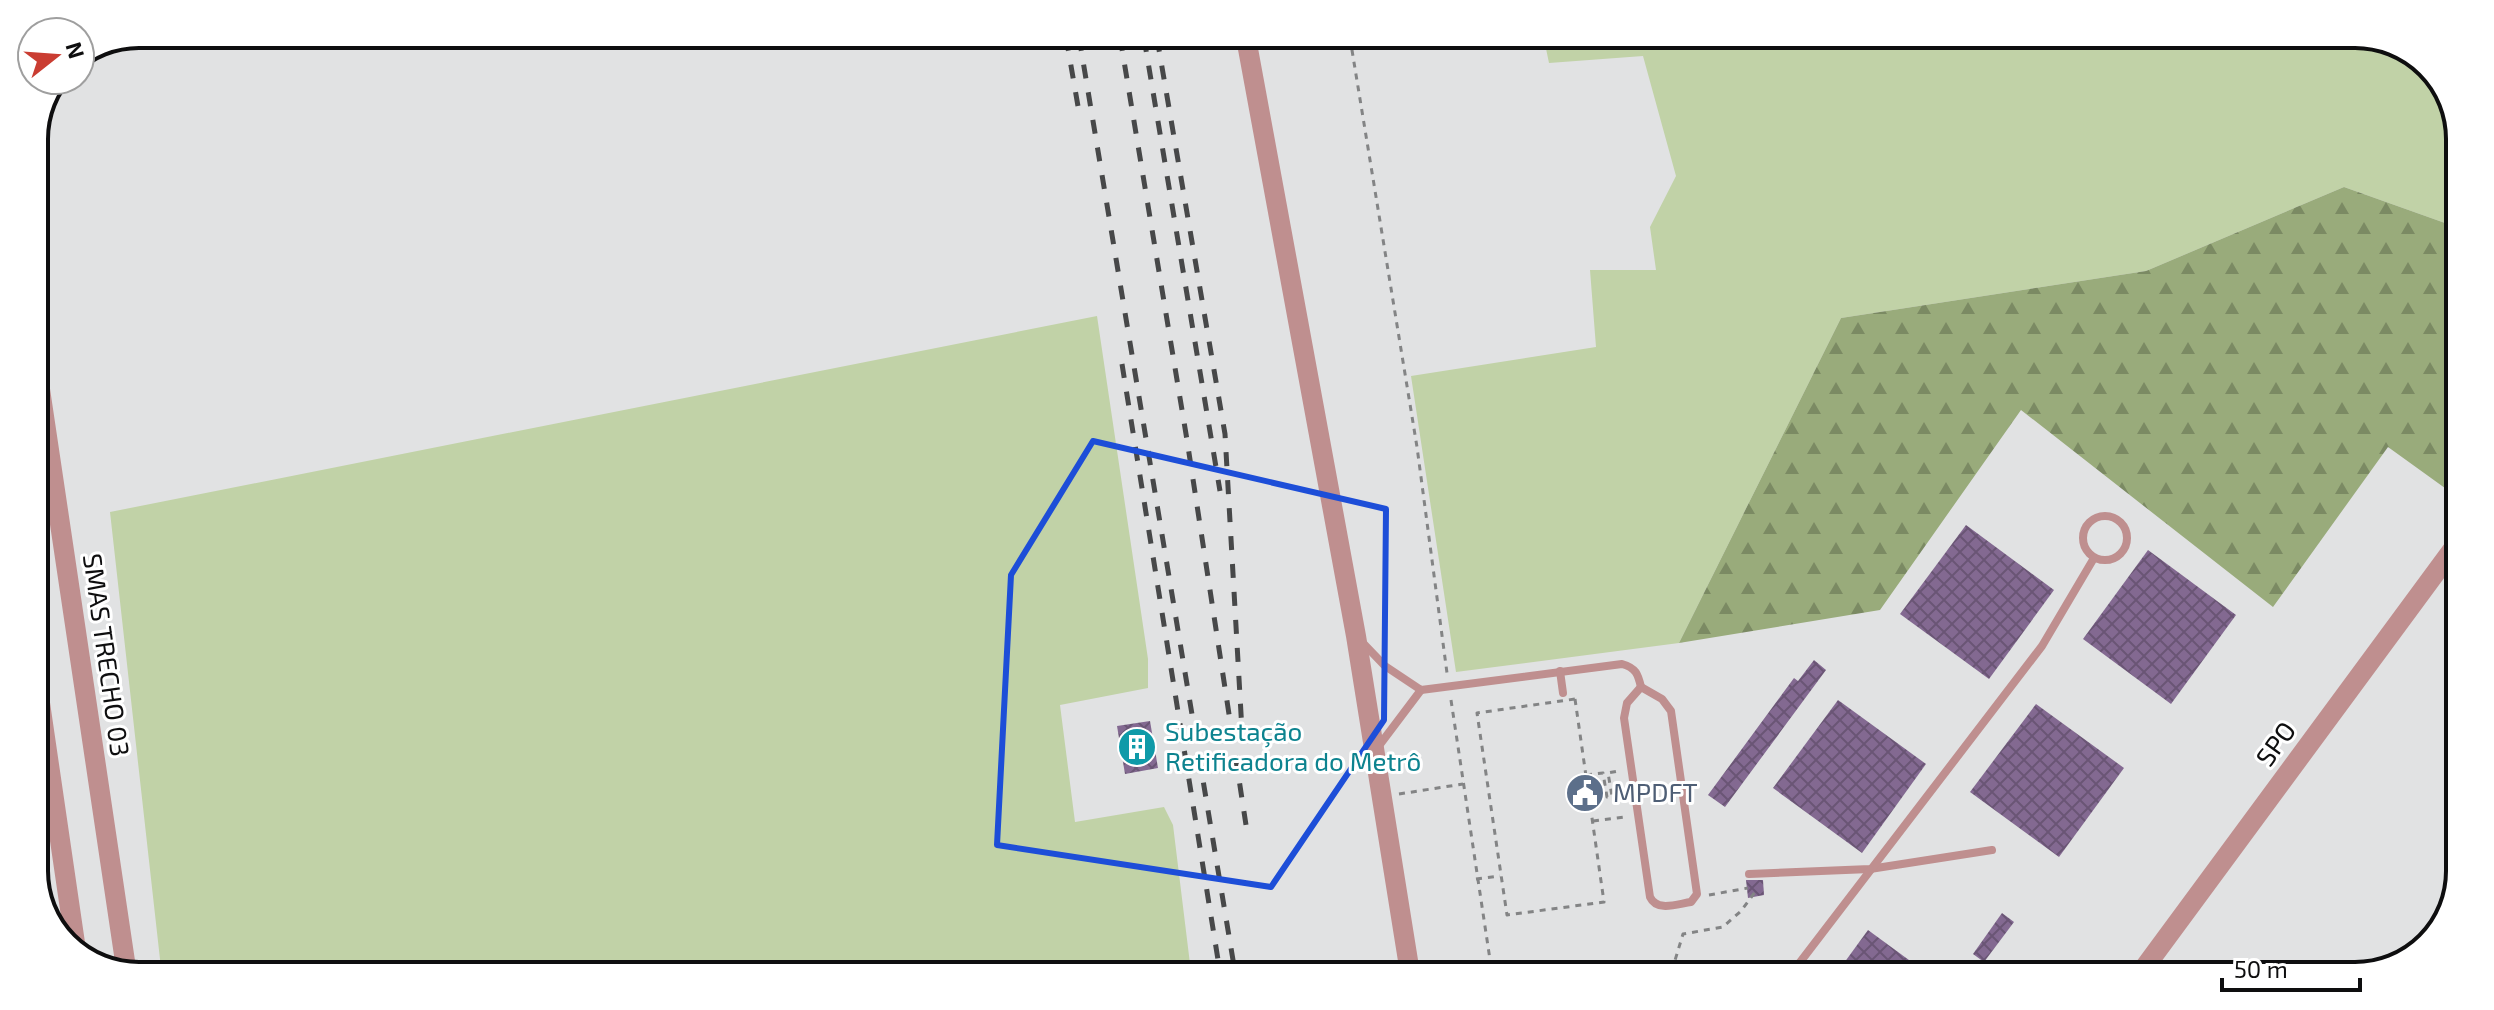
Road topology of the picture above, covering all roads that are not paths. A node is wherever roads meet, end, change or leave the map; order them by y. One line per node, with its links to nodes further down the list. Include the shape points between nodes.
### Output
1 (1248, 48): 5 (street)
2 (48, 443): 16 (street, SMAS TRECHO 03)
3 (2094, 558): 3 (lane, via 2084,547 2082,533 2089,521 2104,515 2120,521 2128,535 2123,551 2110,560); 13 (lane, via 2042,646)
4 (2446, 559): 19 (street, SPO)
5 (1356, 636): 8 (lane, via 1385,666); 10 (street)
6 (1560, 671): 7 (lane, via 1622,664 1638,674); 8 (lane); 9 (lane)
7 (1641, 687): 7 (lane, via 1671,711 1697,894 1691,902 1658,906 1650,897 1624,718 1627,703)
8 (1421, 690): 10 (lane)
9 (1563, 693)
10 (1375, 751): 17 (street)
11 (48, 758): 15 (street)
12 (1992, 850): 13 (lane)
13 (1870, 869): 14 (lane); 18 (lane)
14 (1749, 874)
15 (74, 933)
16 (125, 960)
17 (1410, 962)
18 (1800, 962)
19 (2149, 962)

